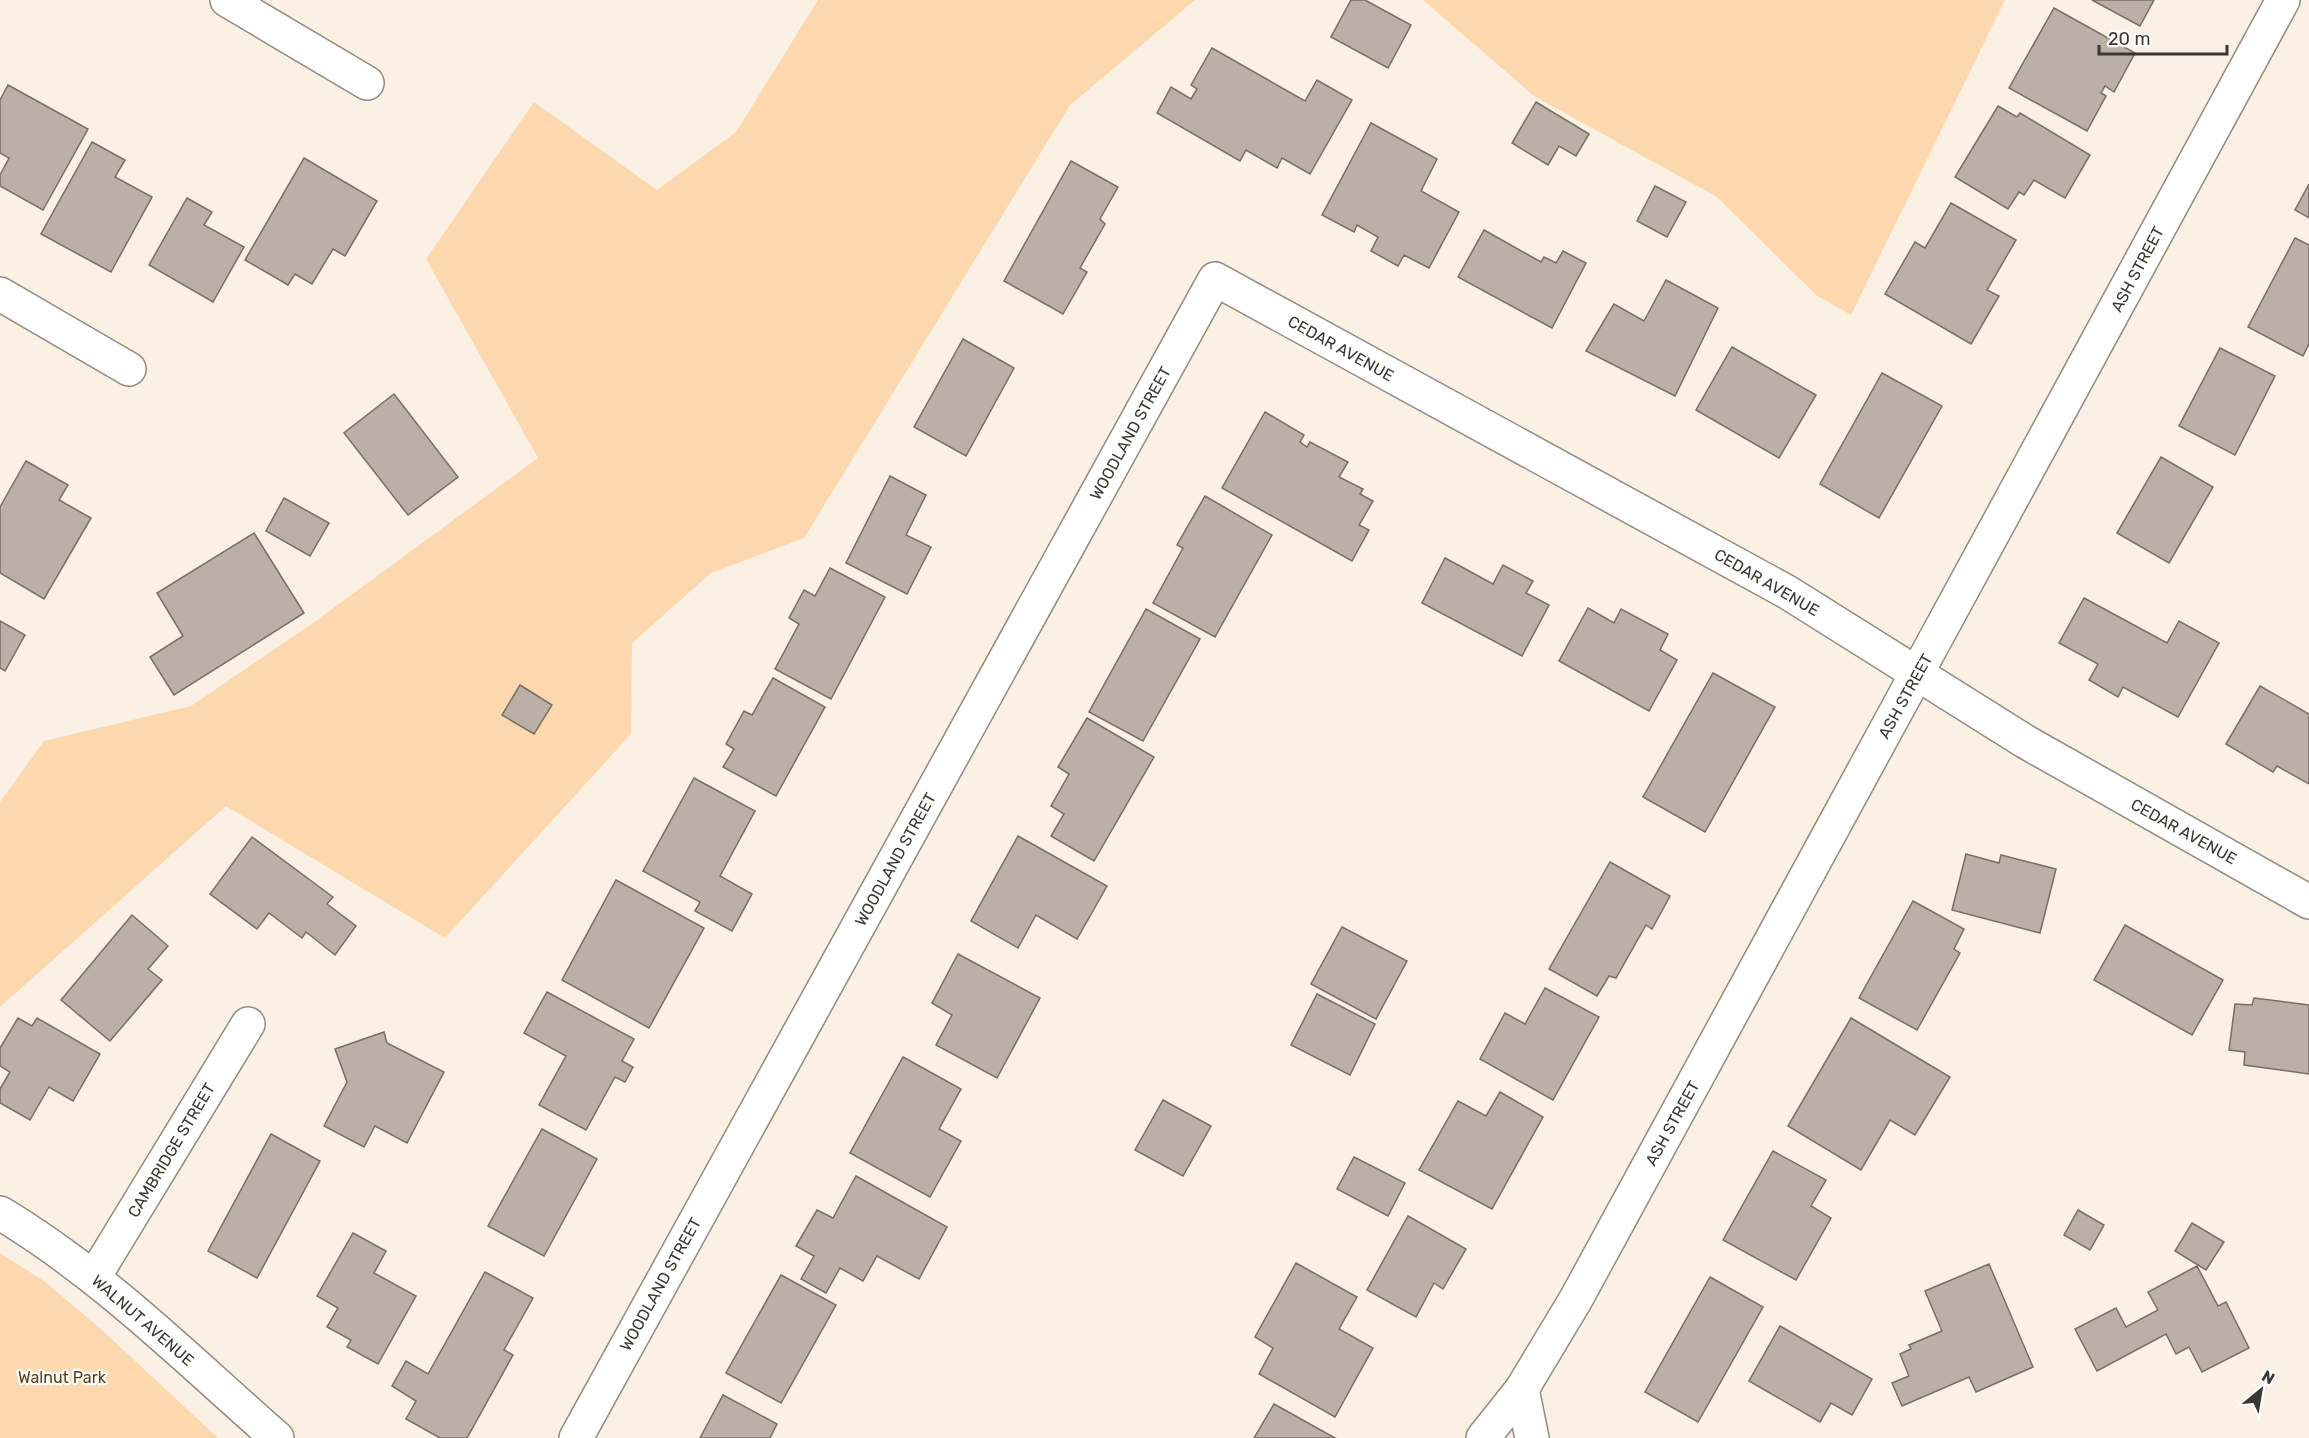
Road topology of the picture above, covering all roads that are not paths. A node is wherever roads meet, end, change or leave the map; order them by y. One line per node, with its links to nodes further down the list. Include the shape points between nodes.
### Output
1 (227, 0): 3 (street)
2 (2283, 0): 7 (street, ASH STREET)
3 (367, 83)
4 (1215, 279): 7 (street, CEDAR AVENUE, via 1787,592); 14 (street, WOODLAND STREET)
5 (0, 294): 6 (street)
6 (129, 369)
7 (1917, 673): 8 (street, CEDAR AVENUE, via 2026,742); 12 (street, ASH STREET, via 1576,1299)
8 (2309, 902)
9 (248, 1024): 11 (street, CAMBRIDGE STREET)
10 (0, 1213): 11 (street, WALNUT AVENUE)
11 (94, 1276): 13 (street, WALNUT AVENUE)
12 (1522, 1389): 15 (street, ASH STREET); 16 (street)
13 (277, 1438)
14 (576, 1438)
15 (1483, 1438)
16 (1532, 1438)

